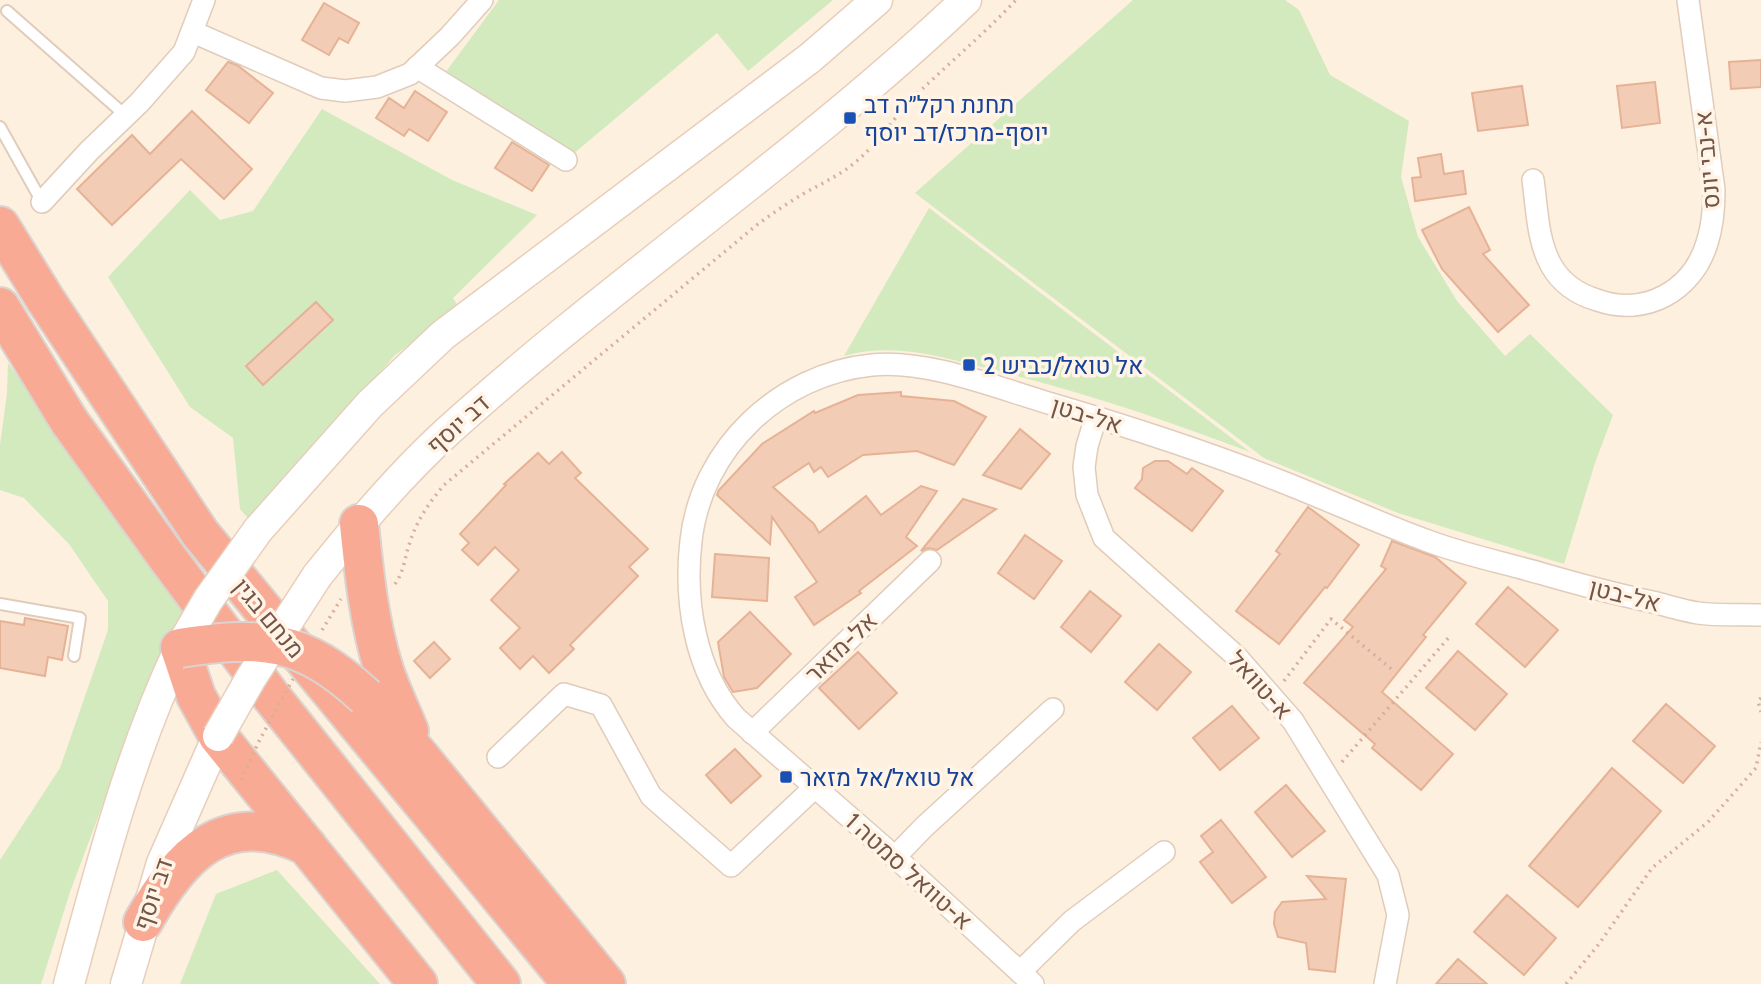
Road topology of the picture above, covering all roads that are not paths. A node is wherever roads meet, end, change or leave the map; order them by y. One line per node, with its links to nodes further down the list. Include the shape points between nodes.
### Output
1 (204, 0): 7 (street)
2 (482, 0): 8 (street)
3 (877, 0): 21 (main road, bridge, via 799,66 443,335 370,404 258,530)
4 (966, 0): 17 (main road, דב יוסף, via 872,85 447,432)
5 (1688, 0): 12 (street, א-נבי יונס, via 1714,190 1714,218 1707,246 1694,270 1655,302 1634,307 1584,296 1566,284 1551,264 1542,239)
6 (7, 11): 9 (lane)
7 (192, 32): 8 (street, via 321,88 377,87); 9 (street, via 184,52)
8 (417, 67): 11 (street)
9 (125, 115): 13 (street)
10 (0, 127): 13 (lane)
11 (566, 160)
12 (1533, 180)
13 (42, 202)
14 (0, 226): 39 (highway, מנחם בגין, via 200,533)
15 (0, 307): 38 (highway, מנחם בגין, via 69,421 169,560 270,695)
16 (1096, 417): 20 (street, אל-בטן, via 1275,479 1431,542 1699,613); 25 (street, אל-בטן, via 929,369 873,365 814,378 754,417 734,438 700,502 691,538 689,582 702,662 716,691); 41 (street, א-טוואל, via 1084,467 1087,495 1104,538 1236,656 1272,696 1293,721 1388,875 1398,915)
17 (359, 524): 22 (main road, דב יוסף, bridge, via 317,576); 27 (highway, via 354,596)
18 (930, 561): 25 (street, אל-מזאר)
19 (0, 604): 23 (lane, via 80,618)
20 (1761, 615)
21 (180, 648): 22 (highway, bridge, via 240,642); 26 (highway); 35 (main road, via 120,801)
22 (290, 648): 26 (main road, דב יוסף, bridge); 27 (highway, bridge, via 339,673)
23 (74, 656)
24 (1053, 709): 32 (street)
25 (752, 733): 29 (street, א-טוואל סמטה 1)
26 (214, 745): 30 (highway); 33 (main road, דב יוסף, via 162,863)
27 (417, 753): 40 (highway)
28 (498, 757): 29 (street, via 564,694 601,705 650,796 731,866)
29 (815, 787): 32 (street, א-טוואל סמטה 1)
30 (307, 846): 33 (highway, via 260,830 235,833 205,845 172,874); 37 (highway)
31 (1164, 852): 34 (street, via 1072,921)
32 (895, 857): 34 (street, א-טוואל סמטה 1)
33 (143, 922): 36 (main road, דב יוסף)
34 (1027, 978)
35 (69, 984)
36 (125, 984)
37 (418, 984)
38 (501, 984)
39 (572, 984)
40 (606, 984)
41 (1385, 984)

